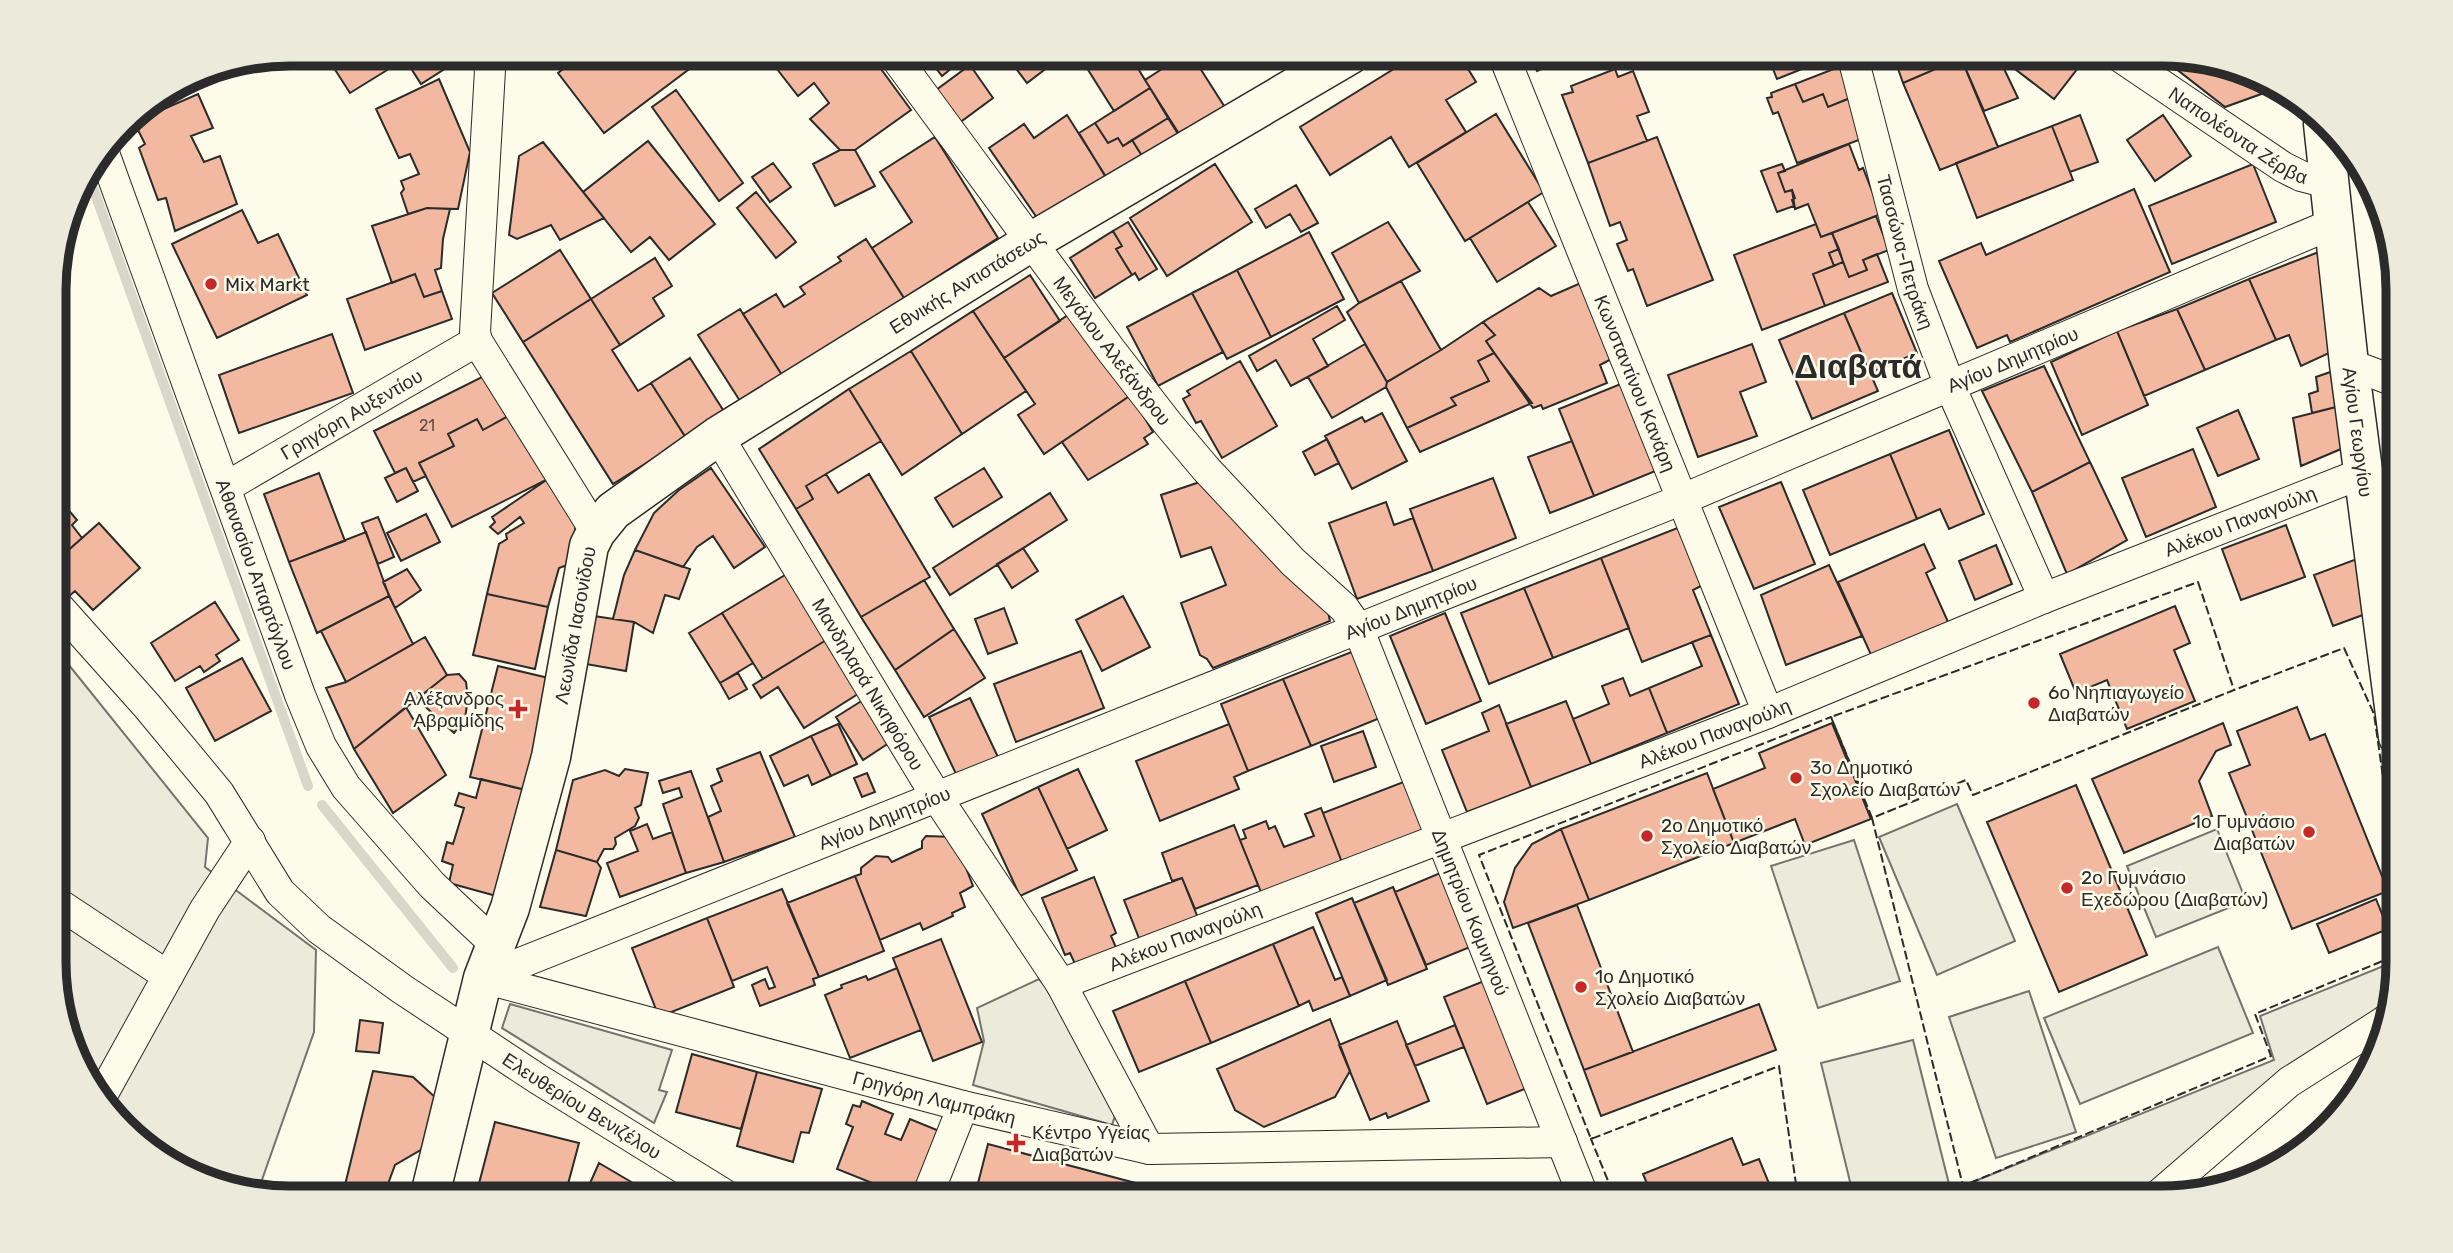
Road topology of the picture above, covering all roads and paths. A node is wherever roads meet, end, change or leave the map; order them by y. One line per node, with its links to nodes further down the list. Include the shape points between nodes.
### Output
1 (1331, 66): 11 (main road, Εθνικής Αντιστάσεως)
2 (1508, 66): 19 (street, Κωνσταντίνου Κανάρη)
3 (1855, 66): 15 (street, Τασσώνα-Πετράκη, via 1913,289)
4 (2134, 66): 9 (street, Ναπολέοντα Ζέρβα, via 2275,162)
5 (493, 67): 12 (street)
6 (901, 67): 11 (street, Μεγάλου Αλεξάνδρου)
7 (2324, 135): 9 (main road, Αγίου Γεωργίου)
8 (107, 162): 18 (street, Αθανασίου Απαρτόγλου)
9 (2328, 183): 10 (main road, Αγίου Γεωργίου)
10 (2332, 224): 13 (main road, Αγίου Γεωργίου); 15 (street, Αγίου Δημητρίου)
11 (1031, 242): 16 (main road, Εθνικής Αντιστάσεως); 24 (street, Μεγάλου Αλεξάνδρου, via 1206,469 1293,562 1344,608)
12 (477, 341): 18 (street, Γρηγόρη Αυξεντίου); 20 (street, Λεωνίδα Ιασονίδου)
13 (2348, 364): 14 (street); 17 (main road, Αγίου Γεωργίου)
14 (2386, 378)
15 (1950, 386): 19 (street, Αγίου Δημητρίου); 21 (street, Τασσώνα-Πετράκη)
16 (718, 436): 20 (main road, Εθνικής Αντιστάσεως, via 613,511); 26 (street, Μανδηλαρά Νικηφόρου)
17 (2363, 473): 21 (street, Αλέκου Παναγούλη); 23 (main road, Αγίου Γεωργίου)
18 (226, 487): 30 (street, Αθανασίου Απαρτόγλου, via 300,695 330,764)
19 (1683, 499): 24 (street, Αγίου Δημητρίου); 25 (street, Κωνσταντίνου Κανάρη)
20 (596, 532): 30 (main road, Λεωνίδα Ιασονίδου, via 585,563 551,757 510,908)
21 (2044, 598): 25 (street, Αλέκου Παναγούλη)
22 (67, 616): 28 (street, Ελευθερίου Βενιζέλου, via 185,751)
23 (2386, 624)
24 (1358, 628): 26 (street, Αγίου Δημητρίου); 27 (street, Δημητρίου Κομνηνού)
25 (1768, 713): 27 (street, Αλέκου Παναγούλη)
26 (936, 796): 30 (street, Αγίου Δημητρίου); 32 (street, Μανδηλαρά Νικηφόρου)
27 (1441, 838): 32 (street, Αλέκου Παναγούλη); 37 (street, Δημητρίου Κομνηνού)
28 (250, 841): 31 (street); 34 (street, Ελευθερίου Βενιζέλου, via 281,892 312,922 344,949)
29 (66, 909): 31 (street)
30 (490, 961): 34 (main road, Λεωνίδα Ιασονίδου); 36 (street, Γρηγόρη Λαμπράκη)
31 (168, 976): 35 (street)
32 (1061, 984): 38 (street, Μανδηλαρά Νικηφόρου)
33 (2377, 1026): 43 (street, via 2289,1082)
34 (469, 1033): 39 (main road, Λεωνίδα Ιασονίδου); 40 (street, Ελευθερίου Βενιζέλου)
35 (106, 1088)
36 (963, 1106): 38 (street, Γρηγόρη Λαμπράκη); 41 (street)
37 (1562, 1142): 38 (street, Γρηγόρη Λαμπράκη); 42 (street, Δημητρίου Κομνηνού)
38 (1149, 1149)
39 (432, 1186)
40 (711, 1186)
41 (931, 1186)
42 (1579, 1186)
43 (2169, 1186)

